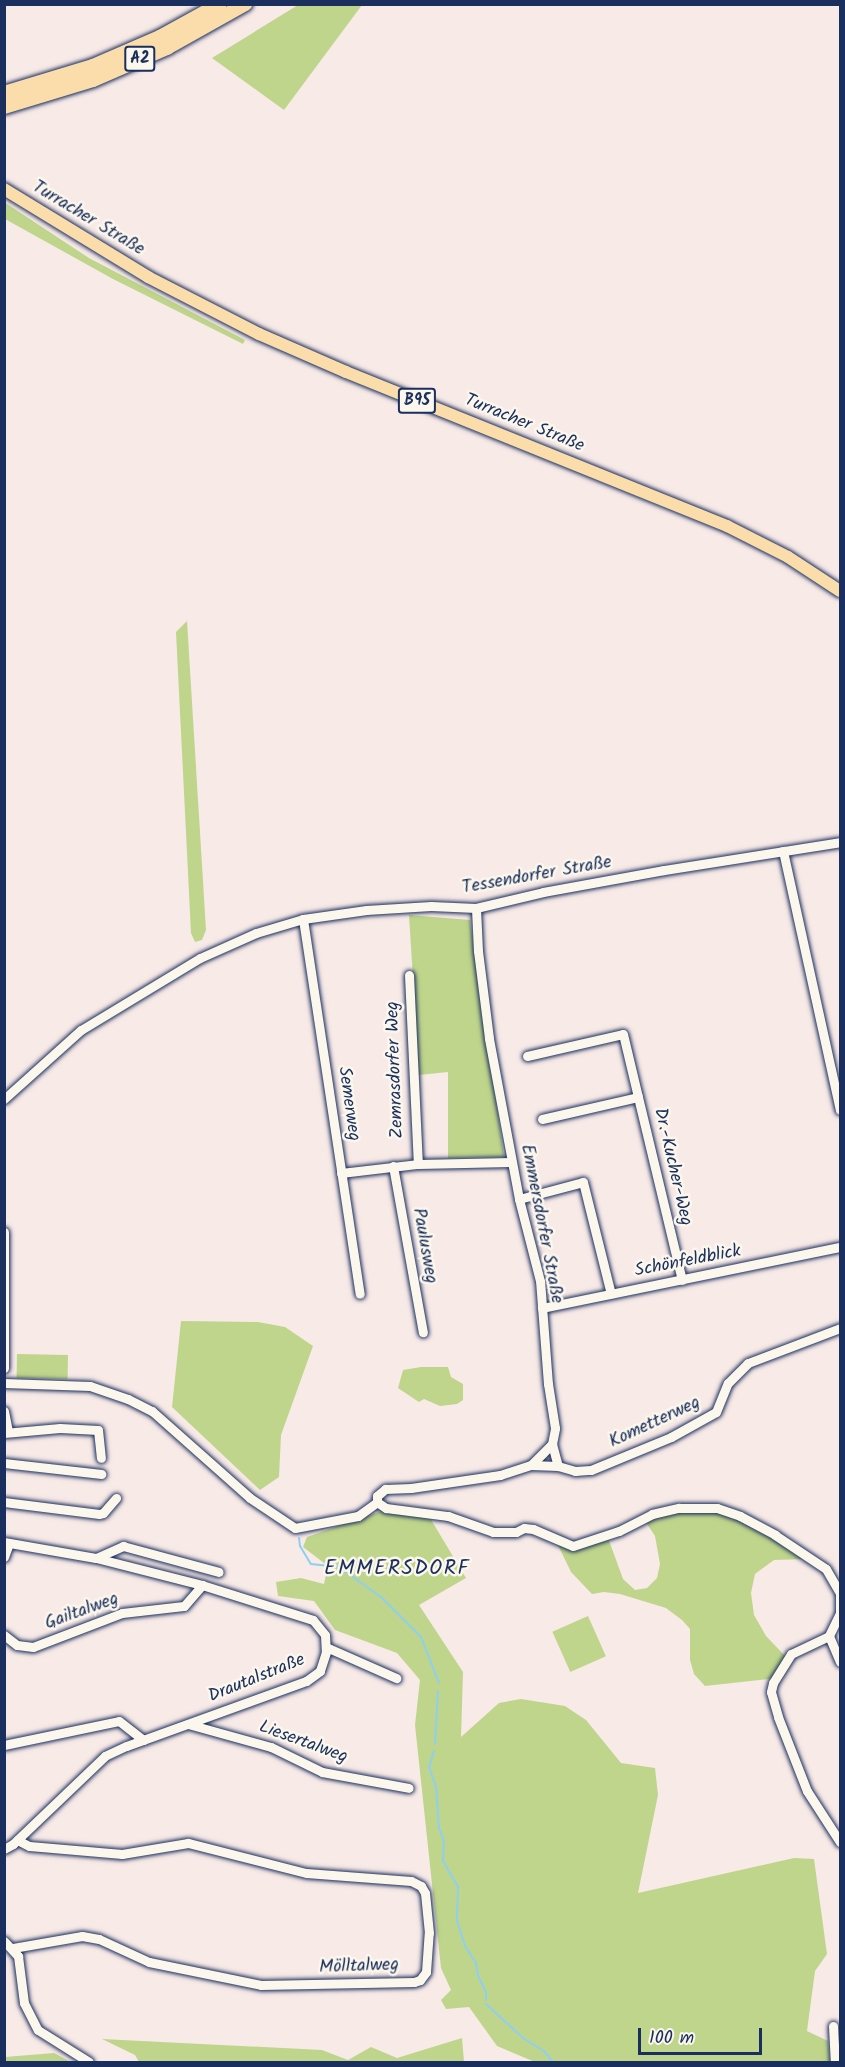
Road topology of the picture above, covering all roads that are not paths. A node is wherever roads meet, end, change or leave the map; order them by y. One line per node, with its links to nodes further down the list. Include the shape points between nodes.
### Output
1 (220, 4): 3 (highway, A2, via 160,37 93,66)
2 (245, 4): 4 (highway, A2, via 222,20 93,80)
3 (4, 93)
4 (4, 107)
5 (4, 189): 6 (main road, Turracher Straße / B95, via 148,277 260,334 727,526 788,557)
6 (840, 591)
7 (840, 842): 8 (street, Tessendorfer Straße)
8 (783, 851): 9 (street, Tessendorfer Straße, via 543,892); 15 (street)
9 (476, 908): 10 (street, Tessendorfer Straße, via 366,910); 17 (street, Emmersdorfer Straße, via 480,977)
10 (303, 919): 14 (street, Tessendorfer Straße, via 256,933 200,958 81,1030); 20 (street, Semerweg)
11 (409, 975): 18 (street, Zemrasdorfer Weg)
12 (527, 1056): 13 (street, Dr.-Kucher-Weg, via 623,1034)
13 (638, 1097): 16 (street, Dr.-Kucher-Weg); 24 (street, Dr.-Kucher-Weg)
14 (4, 1099)
15 (840, 1110)
16 (542, 1119)
17 (512, 1162): 18 (street); 21 (street, Emmersdorfer Straße)
18 (418, 1164): 19 (street)
19 (393, 1166): 20 (street); 29 (street, Paulusweg)
20 (341, 1173): 25 (street, Semerweg)
21 (519, 1199): 26 (street, via 584,1182); 27 (street, Emmersdorfer Straße, via 540,1281)
22 (4, 1232): 30 (street)
23 (840, 1247): 24 (street, Schönfeldblick)
24 (682, 1280): 26 (street, Schönfeldblick)
25 (360, 1294)
26 (611, 1294): 27 (street, Schönfeldblick)
27 (542, 1308): 34 (street, Emmersdorfer Straße, via 555,1422)
28 (840, 1328): 38 (street, Kometterweg, via 748,1363 728,1383 717,1412 671,1437 591,1470)
29 (423, 1332)
30 (4, 1368)
31 (4, 1383): 42 (street, via 90,1386 128,1399 152,1411 250,1498 295,1527 358,1516)
32 (4, 1411): 33 (street)
33 (6, 1432): 35 (street, via 98,1430)
34 (552, 1443): 37 (street); 38 (street)
35 (101, 1458)
36 (4, 1463): 39 (street)
37 (531, 1465): 38 (street, Kometterweg); 42 (street, via 500,1475 385,1489 377,1496)
38 (558, 1466)
39 (101, 1474)
40 (116, 1498): 41 (street, via 99,1514)
41 (4, 1502)
42 (377, 1502): 49 (street, via 386,1508 448,1516 493,1532 532,1529 573,1546 619,1531 652,1514 679,1508 717,1508 775,1535 826,1569 840,1593 840,1613)
43 (7, 1542): 44 (street); 45 (street, Drautalstraße)
44 (4, 1557)
45 (96, 1558): 46 (street, via 123,1546); 47 (street, Drautalstraße)
46 (219, 1572)
47 (202, 1586): 48 (street, Gailtalweg, via 184,1606 122,1613 33,1647 17,1645); 50 (street, Drautalstraße, via 313,1620 325,1635)
48 (4, 1635)
49 (829, 1636): 51 (street); 58 (street, via 791,1654 771,1692 807,1791)
50 (326, 1647): 52 (street); 53 (street, Drautalstraße, via 320,1671 306,1681)
51 (840, 1662)
52 (396, 1678)
53 (188, 1724): 54 (street, Drautalstraße); 56 (street, Liesertalweg, via 271,1747 322,1772)
54 (143, 1740): 55 (street, via 119,1721); 57 (street, Drautalstraße, via 105,1756)
55 (4, 1745)
56 (409, 1788)
57 (17, 1840): 59 (street, Drautalstraße); 61 (street, Mölltalweg, via 29,1846 122,1854 188,1843 306,1873 411,1881 425,1893 429,1933 426,1972 414,1982 261,1985 149,1962 99,1939 82,1936)
58 (840, 1842)
59 (4, 1849)
60 (4, 1941): 61 (street)
61 (14, 1948): 63 (street, via 31,2020 38,2030)
62 (833, 2026): 64 (street)
63 (89, 2062)
64 (836, 2062)

